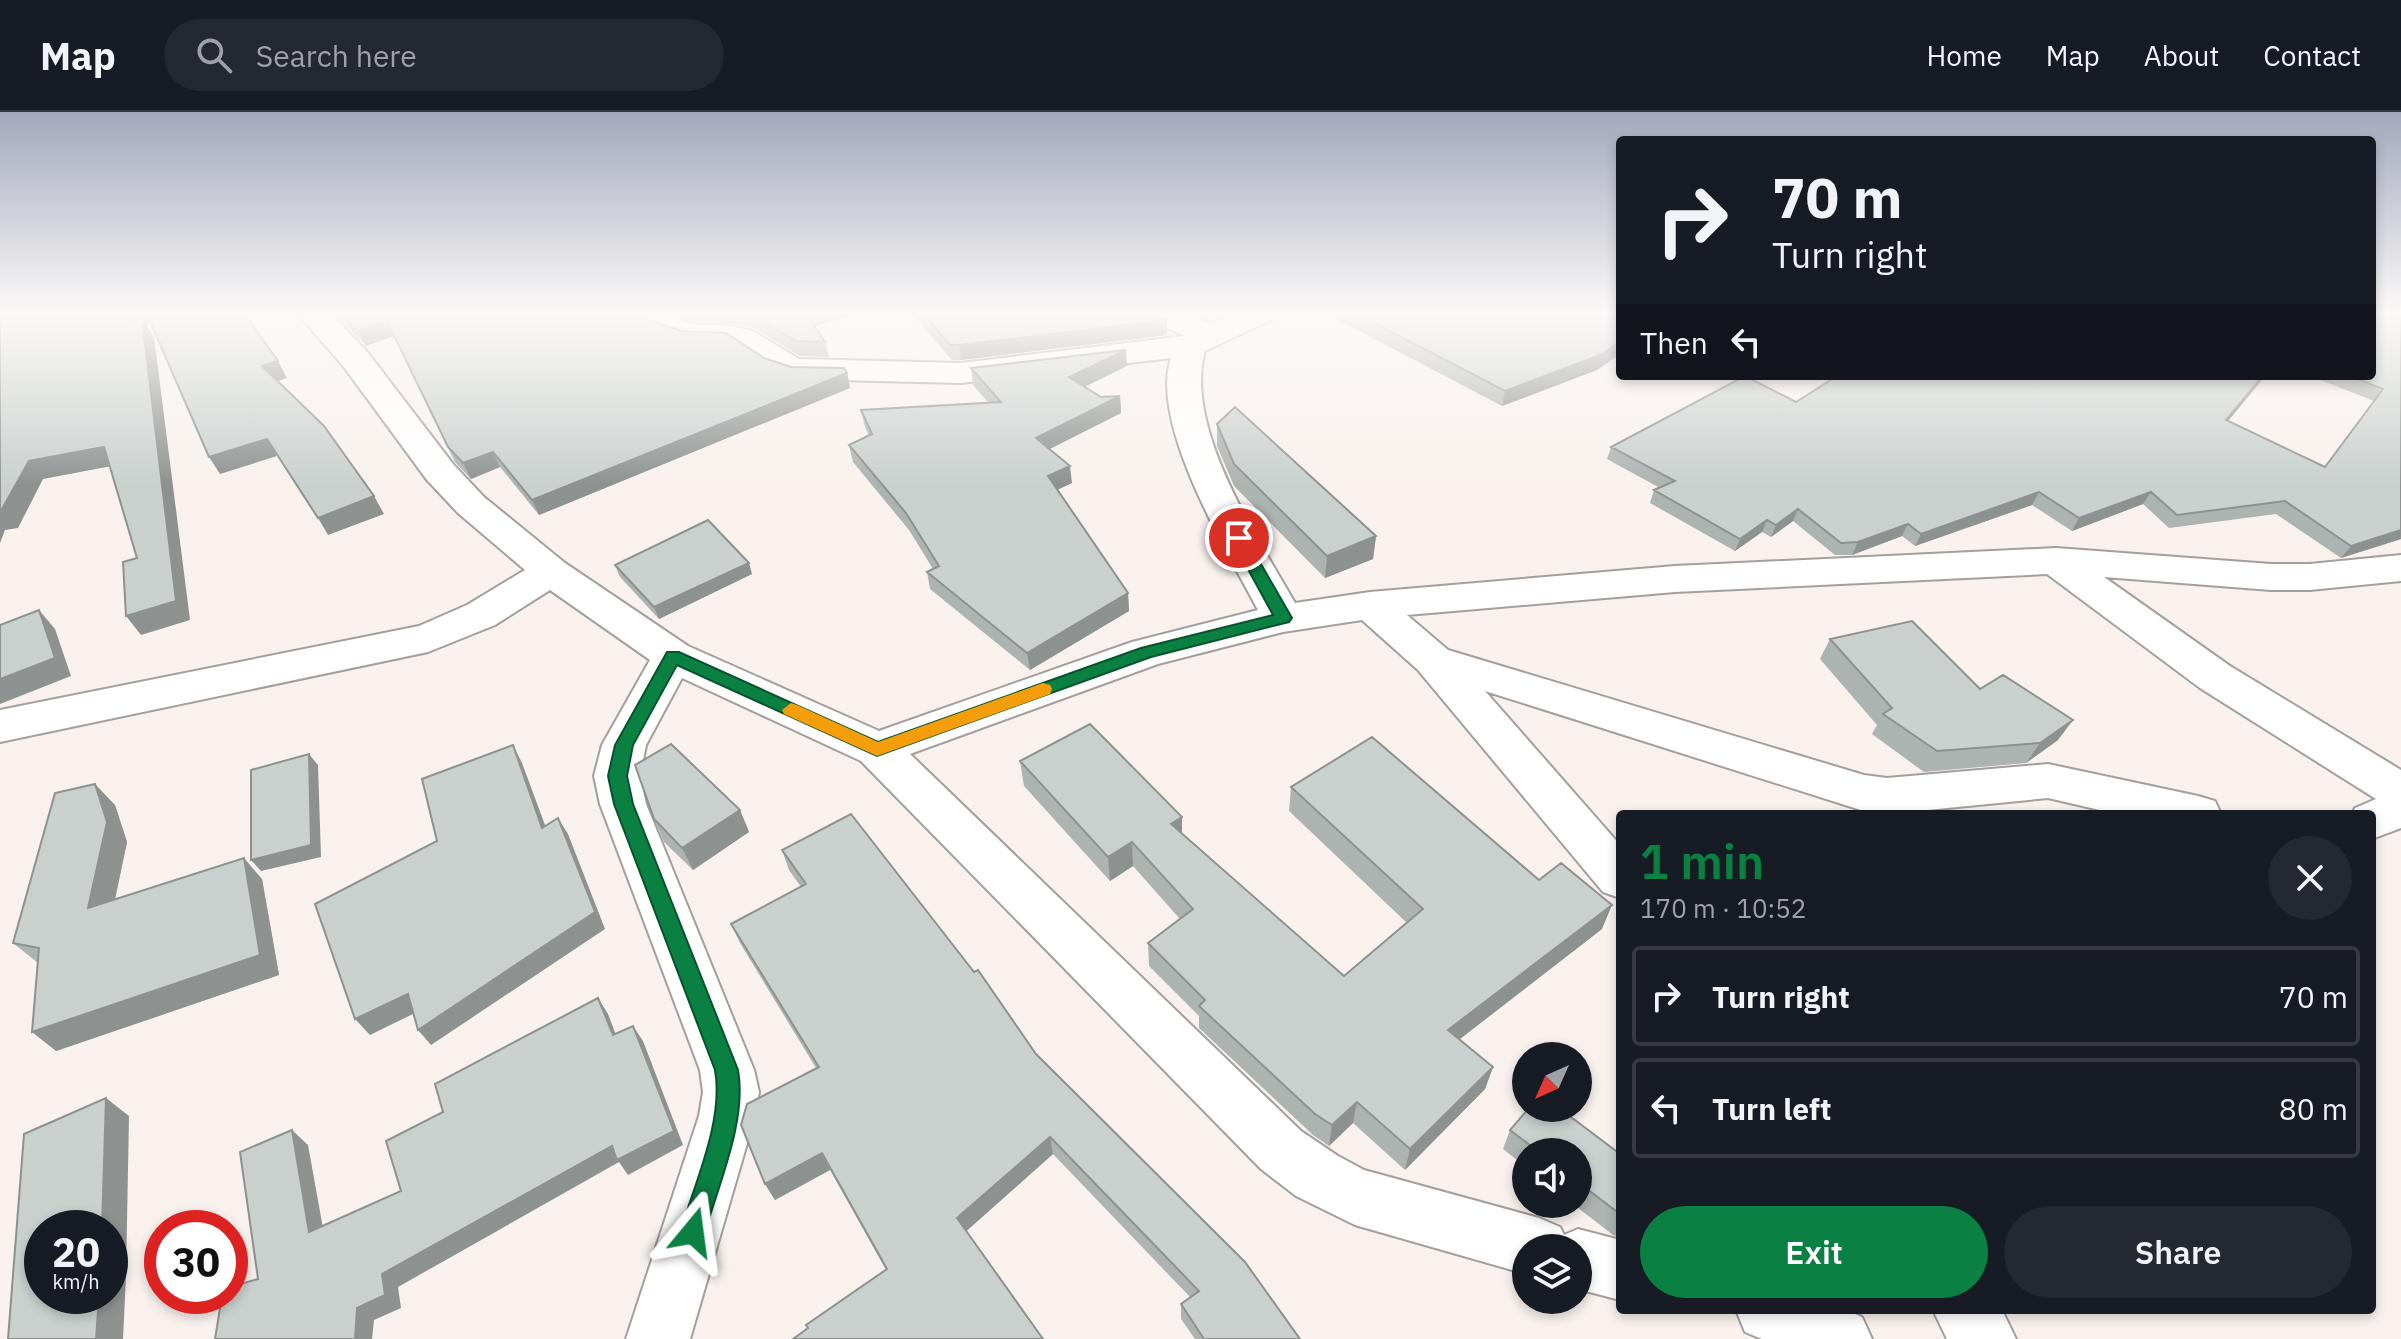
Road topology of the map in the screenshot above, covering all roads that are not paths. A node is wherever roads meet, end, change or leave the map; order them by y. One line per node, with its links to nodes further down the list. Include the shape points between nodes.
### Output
1 (364, 370): 7 (street, via 440,472)
2 (848, 370): 3 (street)
3 (982, 370)
4 (1183, 370): 9 (street, via 1192,438 1224,512)
5 (2056, 561): 6 (street, via 2271,577); 8 (street, via 1675,579); 14 (street, via 2215,677)
6 (2401, 568)
7 (551, 572): 10 (street); 12 (street, via 481,615 428,638)
8 (1370, 605): 9 (street); 11 (street)
9 (1283, 618): 13 (street, via 1147,652)
10 (673, 656): 13 (street); 25 (street, via 624,745 617,776 731,1092)
11 (1433, 660): 16 (street, via 1864,793 1887,796 2048,781); 18 (street)
12 (0, 726)
13 (877, 749): 19 (street, via 1281,1150 1355,1196)
14 (2401, 792)
15 (2401, 808): 17 (street)
16 (2180, 810)
17 (2376, 819)
18 (1616, 873)
19 (1512, 1240)
20 (1592, 1263): 21 (street)
21 (1616, 1269)
22 (1768, 1314): 26 (street)
23 (1777, 1314): 27 (street)
24 (1967, 1314): 28 (street)
25 (658, 1339)
26 (1777, 1339)
27 (1840, 1339)
28 (1984, 1339)

